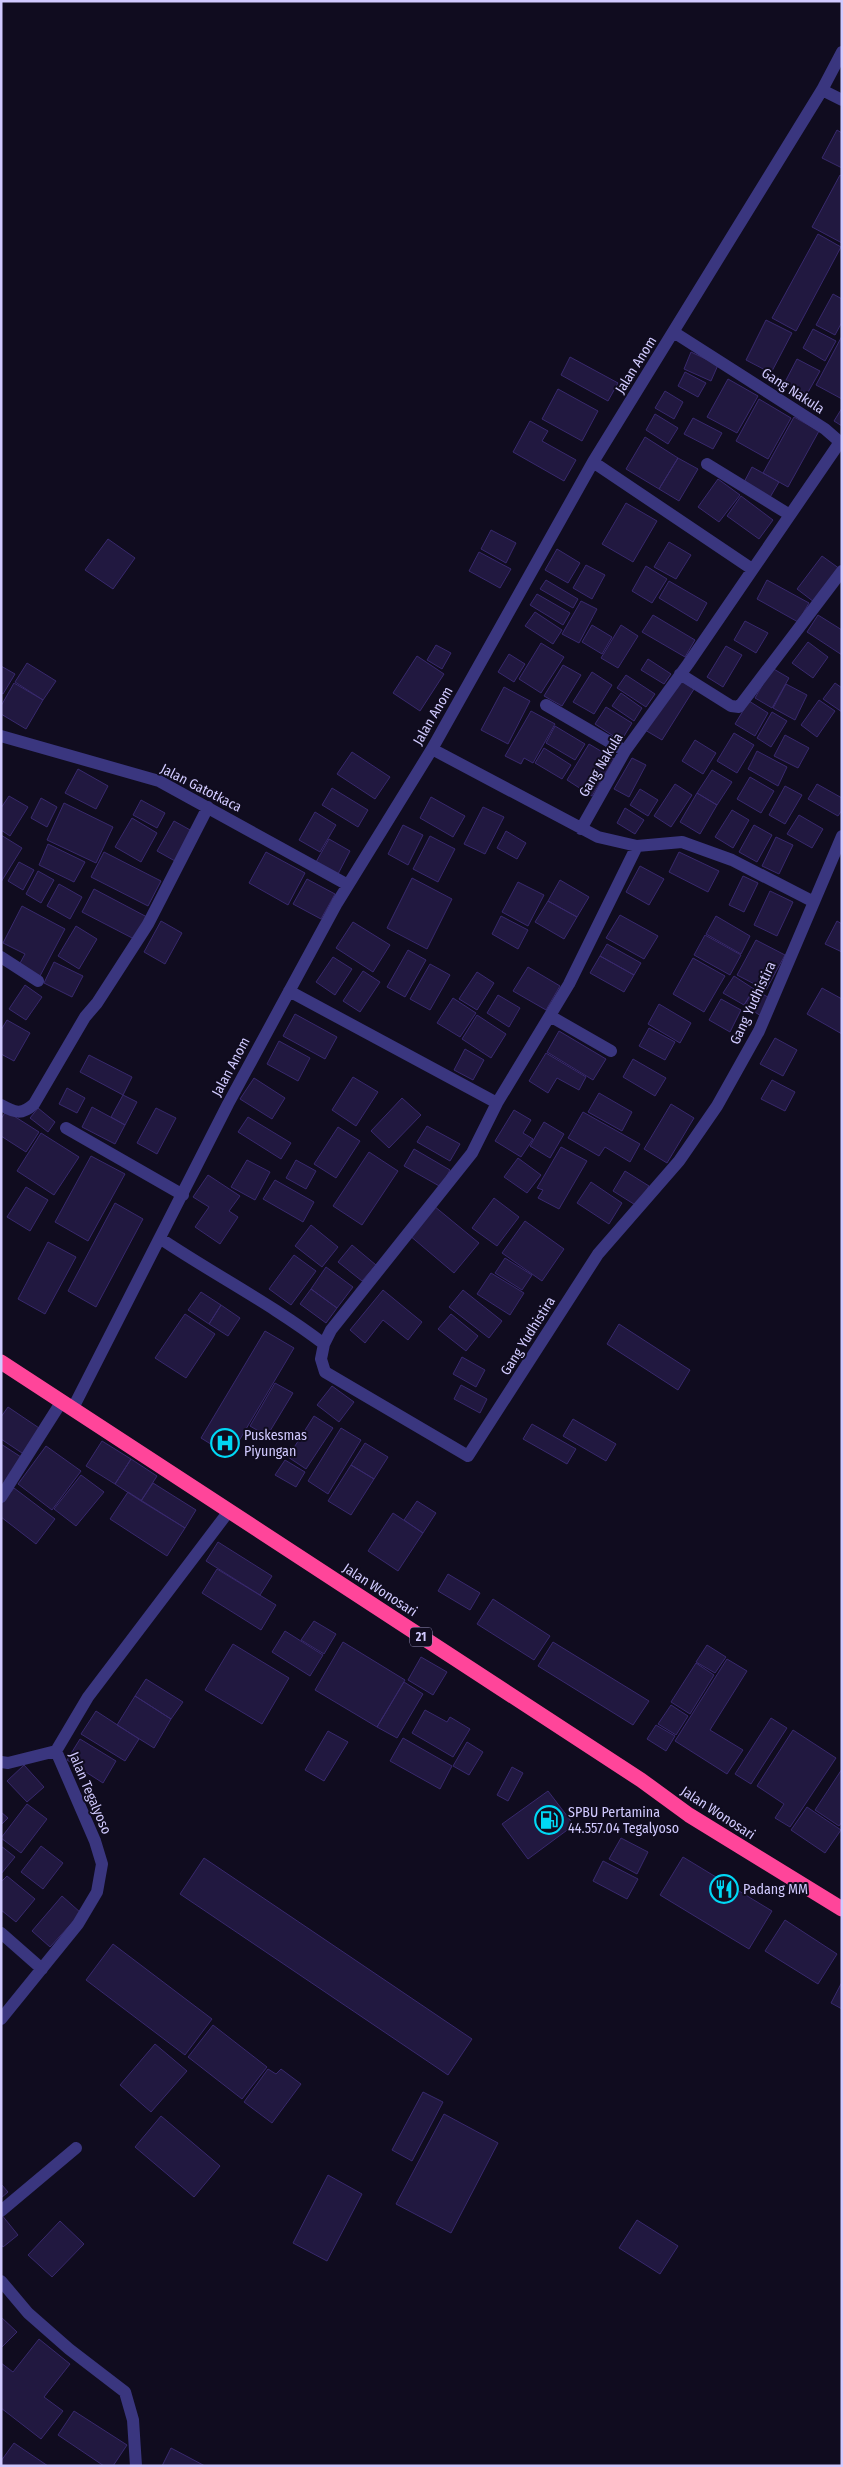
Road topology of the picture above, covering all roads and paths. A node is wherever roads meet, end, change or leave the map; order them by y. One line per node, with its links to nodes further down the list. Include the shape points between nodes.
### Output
1 (842, 52): 2 (street, Jalan Anom)
2 (822, 90): 3 (street); 4 (street, Jalan Anom)
3 (842, 100)
4 (675, 333): 5 (street, Gang Nakula, via 817,424); 6 (street, Jalan Anom)
5 (841, 443): 8 (street, Gang Nakula)
6 (593, 462): 9 (street); 14 (street, Jalan Anom)
7 (707, 464): 8 (street)
8 (790, 515): 9 (street, Gang Nakula)
9 (752, 569): 11 (street, Gang Nakula)
10 (842, 571): 11 (street, via 739,707 731,706)
11 (680, 674): 15 (street, Gang Nakula)
12 (546, 705): 15 (street)
13 (1, 736): 16 (street, Jalan Gatotkaca, via 159,781)
14 (432, 749): 17 (street); 20 (street, Jalan Anom)
15 (625, 751): 17 (street, Gang Nakula)
16 (208, 807): 20 (street, Jalan Gatotkaca); 28 (street, via 148,924 85,1017 34,1104 23,1112)
17 (581, 829): 19 (street, via 598,837)
18 (842, 836): 21 (street)
19 (637, 846): 21 (street, via 682,842 732,860); 25 (street)
20 (348, 885): 24 (street, Jalan Anom)
21 (814, 902): 32 (street, Gang Yudhistira, via 759,1031 717,1106 679,1161 598,1254 468,1456 325,1372 321,1358)
22 (1, 957): 23 (street)
23 (38, 982)
24 (289, 991): 27 (street); 30 (street, Jalan Anom)
25 (550, 1016): 26 (street); 27 (street)
26 (611, 1052)
27 (497, 1103): 32 (street, via 472,1153 331,1330)
28 (5, 1107)
29 (66, 1128): 30 (street)
30 (183, 1196): 31 (street, Jalan Anom)
31 (161, 1239): 32 (street, via 293,1321); 34 (street, Jalan Anom)
32 (324, 1344)
33 (1, 1362): 34 (highway, Jalan Wonosari / 21)
34 (68, 1404): 35 (street, Jalan Anom); 36 (highway, Jalan Wonosari / 21)
35 (1, 1497)
36 (229, 1511): 37 (street, Jalan Tegalyoso, via 88,1697); 39 (highway, Jalan Wonosari / 21, via 641,1780 689,1815)
37 (56, 1751): 38 (street); 41 (street, Jalan Tegalyoso, via 102,1864 97,1892 78,1924)
38 (1, 1762)
39 (842, 1909)
40 (1, 1933): 41 (street)
41 (42, 1969): 42 (street, Jalan Tegalyoso)
42 (1, 2019)
43 (76, 2148): 44 (street)
44 (1, 2211)
45 (1, 2281): 46 (street, via 28,2313 125,2392 133,2420)
46 (136, 2466)

